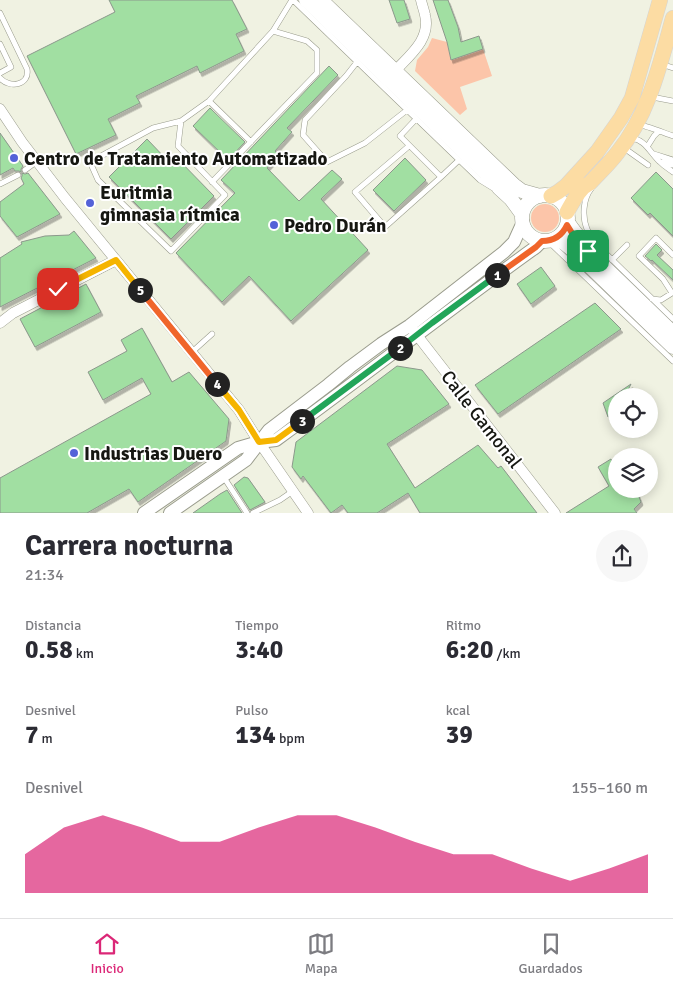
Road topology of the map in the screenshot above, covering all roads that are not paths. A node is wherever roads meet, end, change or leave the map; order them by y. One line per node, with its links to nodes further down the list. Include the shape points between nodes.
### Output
1 (293, 0): 8 (lane); 11 (lane)
2 (306, 0): 44 (main road)
3 (320, 0): 13 (main road)
4 (421, 0): 13 (street, via 426,34 419,47)
5 (660, 0): 45 (main road, via 632,98 621,118 604,144 566,186)
6 (0, 13): 15 (lane, via 28,74 14,85)
7 (673, 18): 9 (main road)
8 (273, 31): 17 (lane); 26 (lane, via 307,41 317,50 317,73)
9 (670, 43): 12 (main road)
10 (0, 44): 14 (lane, via 11,67)
11 (357, 62): 20 (lane); 20 (lane, via 305,120 304,135 327,162 365,143)
12 (667, 66): 16 (main road)
13 (395, 71): 45 (main road, via 514,185)
14 (0, 73)
15 (0, 78)
16 (649, 96): 18 (lane); 23 (main road)
17 (209, 101): 22 (lane); 26 (lane)
18 (673, 102)
19 (0, 110): 34 (street)
20 (407, 110): 21 (lane)
21 (416, 118): 28 (lane, via 400,136); 31 (lane)
22 (181, 121): 41 (lane, via 178,146); 41 (lane, via 153,128 90,162 98,180 171,251 226,195)
23 (635, 126): 24 (lane); 27 (main road)
24 (659, 131): 25 (lane); 29 (lane)
25 (673, 136)
26 (251, 142): 41 (lane)
27 (625, 143): 29 (lane, via 634,138); 35 (lane); 46 (main road, via 578,194)
28 (409, 146): 40 (lane); 40 (lane, via 354,192 385,227)
29 (647, 147): 30 (lane)
30 (654, 154): 32 (lane); 33 (lane)
31 (459, 160): 40 (lane); 44 (lane, via 484,183)
32 (673, 160)
33 (659, 161): 36 (lane); 38 (lane)
34 (36, 162): 37 (lane); 52 (street)
35 (648, 165)
36 (673, 165)
37 (25, 170)
38 (673, 172)
39 (18, 175): 42 (lane)
40 (441, 177)
41 (212, 182)
42 (0, 184)
43 (593, 186): 49 (lane, via 588,192 584,217)
44 (499, 188): 47 (main road)
45 (546, 196): 46 (main road, via 558,199); 47 (main road, via 528,202)
46 (567, 217): 48 (main road, via 564,231); 49 (lane); 59 (main road, via 572,233 585,248)
47 (522, 218): 48 (main road, via 529,235); 58 (street, via 514,242 507,250)
48 (548, 240): 58 (street, via 432,323); 61 (main road, via 564,243 575,252); 63 (lane)
49 (595, 243): 53 (lane)
50 (627, 245): 53 (lane)
51 (673, 255): 54 (lane, via 656,238 639,256)
52 (116, 260): 57 (street, via 13,313); 62 (street)
53 (612, 260): 55 (lane)
54 (673, 293): 55 (lane, via 662,300)
55 (652, 299): 56 (lane)
56 (673, 319)
57 (0, 323)
58 (413, 331): 64 (street, via 276,440); 72 (street, Calle Gamonal)
59 (673, 333)
60 (212, 334): 62 (lane)
61 (673, 346)
62 (191, 353): 64 (street, via 239,410)
63 (673, 360)
64 (259, 442): 65 (street, via 246,460); 66 (street); 67 (street, via 238,448)
65 (223, 476): 68 (street); 69 (lane)
66 (293, 491): 70 (lane); 71 (street)
67 (144, 513)
68 (170, 513)
69 (247, 513)
70 (253, 513)
71 (308, 513)
72 (555, 513)

